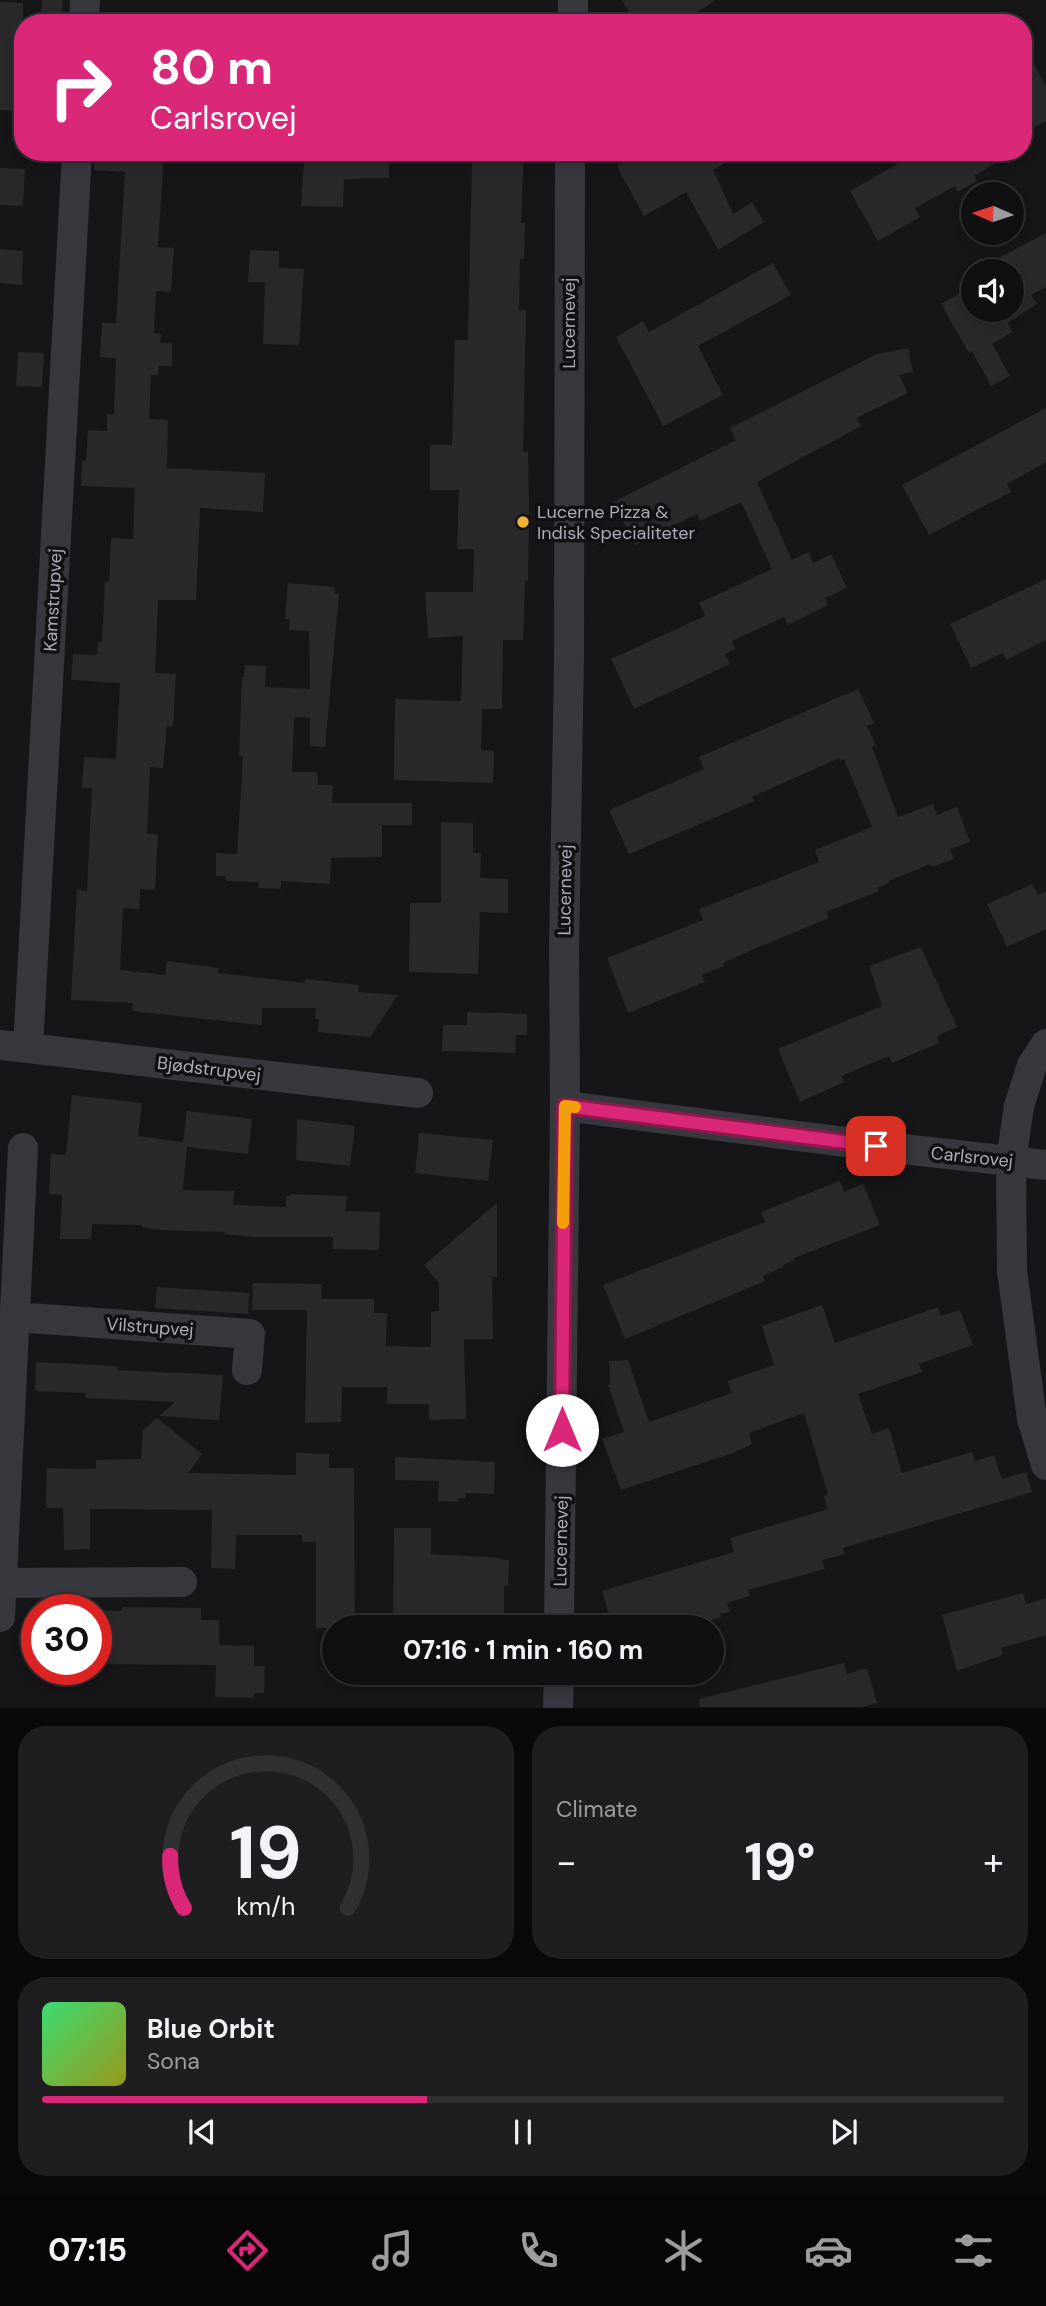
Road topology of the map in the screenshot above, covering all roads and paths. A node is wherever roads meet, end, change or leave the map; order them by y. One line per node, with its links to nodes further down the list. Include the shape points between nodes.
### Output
1 (76, 161): 4 (street, Kamstrupvej)
2 (570, 161): 6 (street, Lucernevej)
3 (1046, 1044): 8 (street, via 1032,1065 1019,1107)
4 (14, 1047): 5 (street, Bjødstrupvej)
5 (418, 1093)
6 (565, 1106): 8 (street, Carlsrovej); 15 (street, Lucernevej)
7 (23, 1148): 10 (street)
8 (1011, 1161): 9 (street, Carlsrovej); 12 (street, via 1012,1271 1032,1419)
9 (1046, 1165)
10 (15, 1317): 11 (street, Vilstrupvej, via 250,1334); 14 (street)
11 (247, 1370)
12 (1046, 1465)
13 (182, 1582): 14 (street)
14 (2, 1583): 16 (street)
15 (559, 1615)
16 (0, 1617)
17 (559, 1685): 18 (street)
18 (558, 1707)

